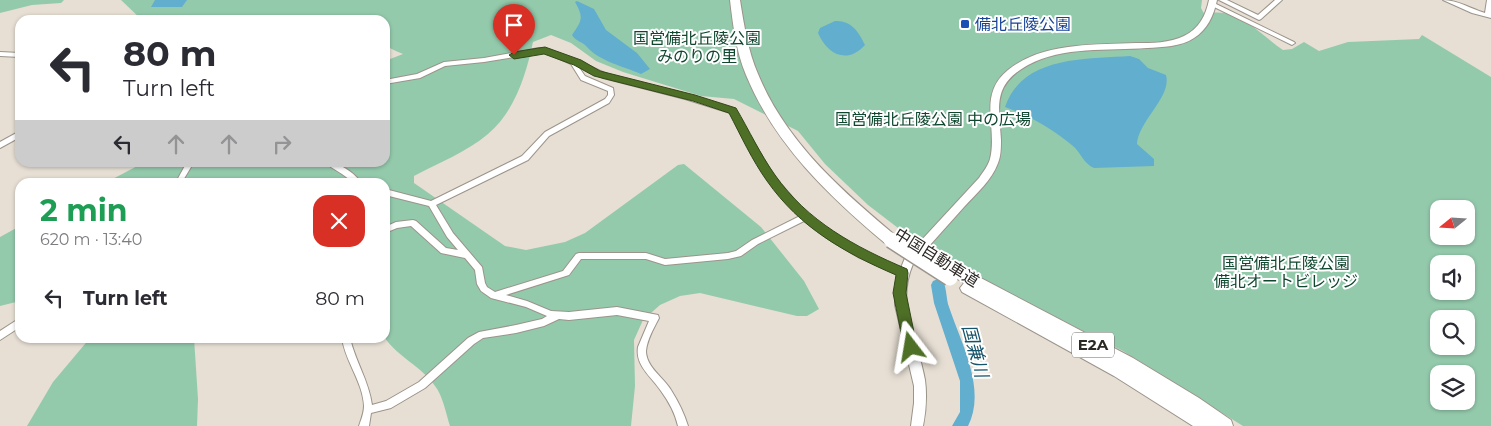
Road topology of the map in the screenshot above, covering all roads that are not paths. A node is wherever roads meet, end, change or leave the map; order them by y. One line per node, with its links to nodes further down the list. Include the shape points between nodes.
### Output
1 (734, 0): 24 (highway, 中国自動車道 / E2A, via 748,66 772,116 790,143 842,199)
2 (743, 0): 24 (highway, 中国自動車道 / E2A, via 757,64 781,114 832,177)
3 (1222, 0): 4 (street, via 1259,18)
4 (1279, 0)
5 (1446, 0): 8 (street)
6 (1490, 0): 8 (street)
7 (1213, 2): 9 (street); 26 (street, via 1199,30 1185,40 1158,45 1074,50 1036,58 1010,73 1002,81 993,106 996,148 990,169)
8 (1490, 16)
9 (1292, 43)
10 (0, 54): 11 (street)
11 (15, 55)
12 (573, 62): 13 (street, via 539,50 444,64 418,76); 21 (street, via 583,78 611,90 612,95 607,101 547,134 525,158); 22 (street, via 597,74 695,98 732,111 771,178)
13 (390, 81)
14 (15, 137): 15 (street)
15 (0, 145)
16 (188, 167): 18 (street)
17 (336, 167): 19 (street)
18 (181, 178)
19 (352, 178)
20 (390, 193): 21 (street)
21 (432, 204): 25 (street, via 450,235)
22 (804, 217): 26 (street, via 861,255); 28 (street, via 738,254 677,262 646,256 579,256 566,273)
23 (390, 228): 25 (street, via 416,224 444,252)
24 (895, 237): 27 (highway, 中国自動車道 / E2A, bridge)
25 (468, 255): 28 (street, via 479,268 481,284)
26 (902, 273): 36 (street, via 902,314 919,380)
27 (953, 275): 37 (highway, 中国自動車道 / E2A, via 1166,397); 38 (highway, 中国自動車道 / E2A, via 1130,365)
28 (494, 296): 29 (street)
29 (557, 315): 33 (street, via 544,322 482,334 422,385 388,405); 35 (street, via 617,311 655,318 642,352 646,366 662,384)
30 (15, 326): 31 (street)
31 (0, 336)
32 (347, 343): 33 (street)
33 (368, 410): 34 (street)
34 (364, 426)
35 (683, 426)
36 (917, 426)
37 (1207, 426)
38 (1226, 426)

